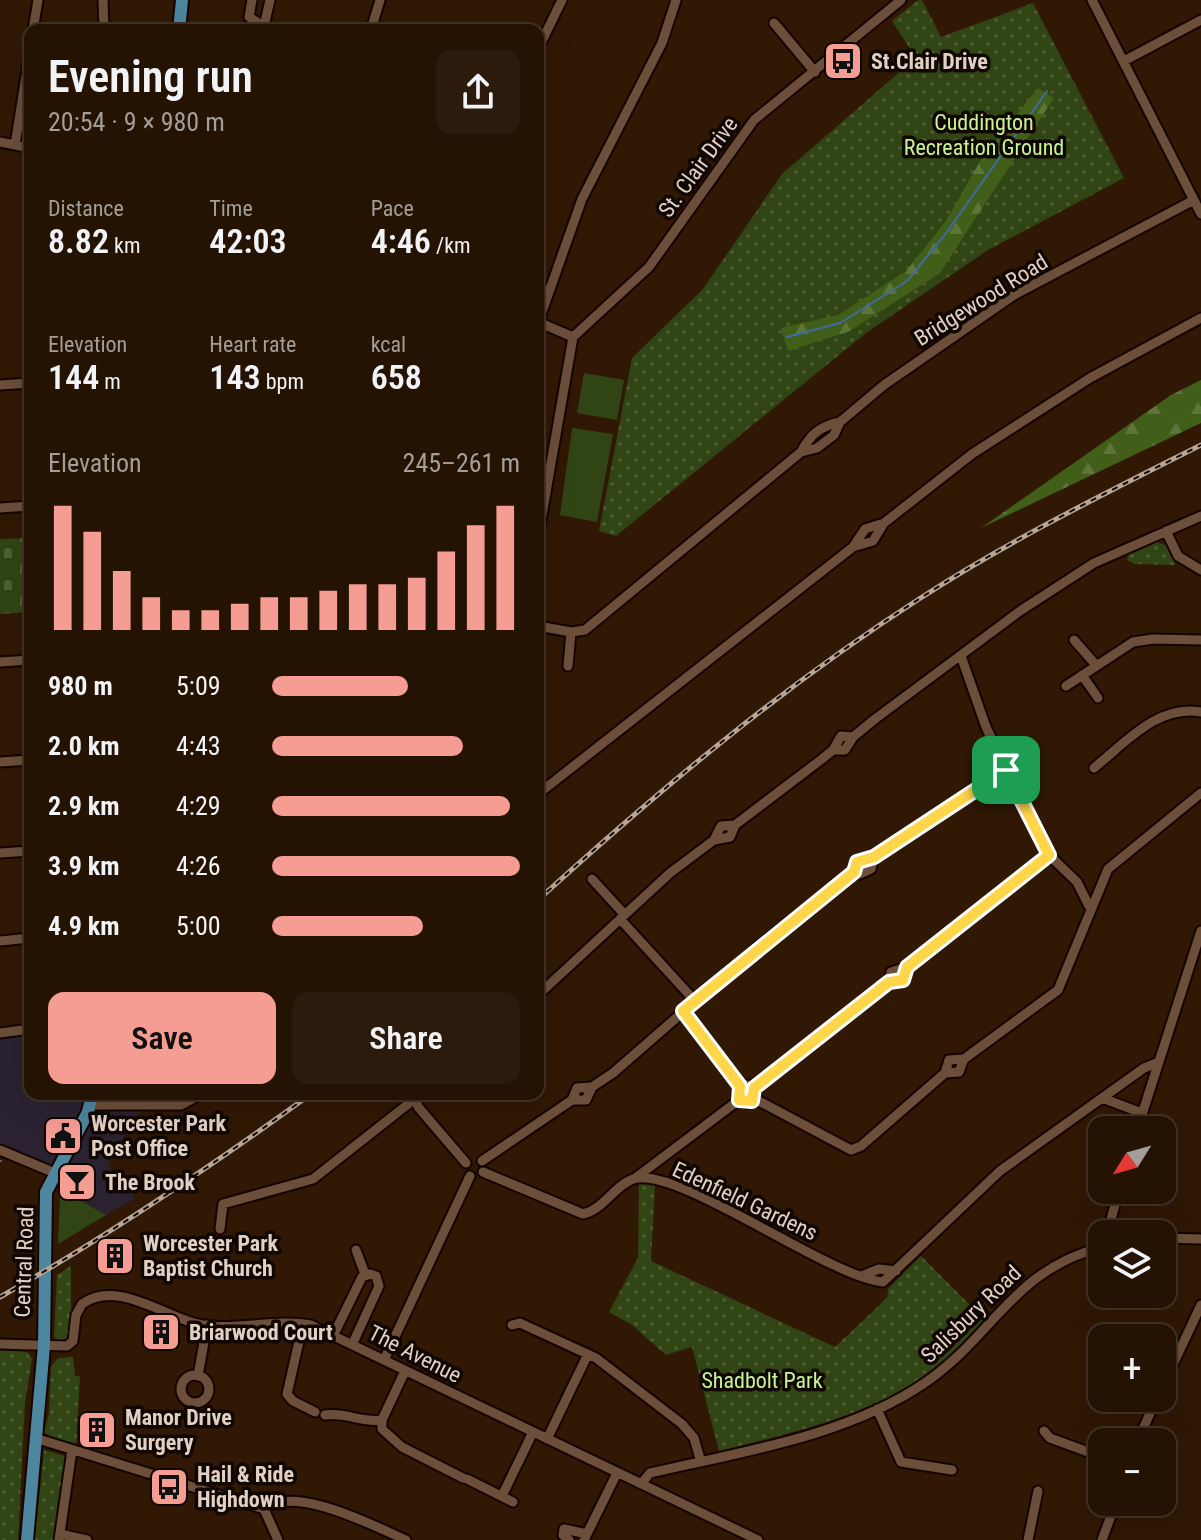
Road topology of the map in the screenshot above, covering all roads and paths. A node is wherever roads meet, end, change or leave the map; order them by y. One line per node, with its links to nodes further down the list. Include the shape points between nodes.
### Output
1 (38, 0): 13 (street)
2 (103, 0): 14 (street)
3 (182, 0): 15 (main road)
4 (252, 0): 5 (street, via 249,17 260,24)
5 (270, 0)
6 (380, 0): 16 (street)
7 (562, 0): 17 (street)
8 (676, 0): 26 (street, via 662,43 582,199)
9 (901, 0): 19 (street, St. Clair Drive)
10 (1092, 0): 18 (street)
11 (1201, 20): 18 (street)
12 (774, 23): 19 (street)
13 (34, 24)
14 (104, 24)
15 (180, 24)
16 (373, 24)
17 (544, 37)
18 (1124, 61): 24 (street)
19 (815, 72): 29 (street, St. Clair Drive, via 745,130 649,267)
20 (24, 89): 21 (street)
21 (15, 145): 22 (street); 23 (street)
22 (1, 146)
23 (24, 147)
24 (1194, 200): 25 (street); 39 (street, Bridgewood Road, via 1014,295 884,385 840,422 834,435 801,452 585,630)
25 (1201, 214)
26 (544, 305)
27 (1201, 318): 55 (street, via 1090,378 951,469 884,523 873,541 853,547)
28 (544, 325): 29 (street)
29 (573, 337): 32 (street)
30 (24, 383): 31 (street)
31 (0, 385)
32 (544, 504)
33 (24, 506): 34 (street)
34 (0, 508)
35 (1201, 516): 36 (street)
36 (1166, 531): 37 (street, via 1178,556); 42 (street, via 1094,563)
37 (1201, 570)
38 (544, 627): 39 (street)
39 (571, 632): 46 (street, via 574,649)
40 (1074, 640): 45 (street)
41 (1201, 640): 45 (street, via 1141,639)
42 (961, 656): 54 (street); 64 (street, via 853,737 845,750 833,750 735,825 730,837 714,840)
43 (24, 660): 44 (street)
44 (0, 662)
45 (1096, 665): 47 (street)
46 (568, 666)
47 (1082, 675): 48 (street); 49 (street)
48 (1066, 686)
49 (1098, 698)
50 (1201, 712): 53 (street, via 1180,710 1156,719)
51 (24, 760): 52 (street)
52 (0, 762)
53 (1094, 768)
54 (1006, 770): 59 (street); 69 (street, via 874,857 871,869 854,872)
55 (544, 786)
56 (1201, 793): 61 (street)
57 (24, 851): 58 (street)
58 (0, 853)
59 (1049, 855): 62 (street); 75 (street, via 907,967 891,972 889,982)
60 (592, 879): 64 (street)
61 (1101, 879): 62 (street); 63 (street)
62 (1077, 882): 63 (street)
63 (1090, 907): 75 (street, via 1058,990 964,1059 959,1072 945,1073 861,1146 851,1150)
64 (619, 920): 68 (street); 69 (street)
65 (1201, 931): 73 (street)
66 (24, 939): 67 (street)
67 (0, 941)
68 (544, 989)
69 (695, 1001): 70 (street)
70 (683, 1011): 74 (street); 88 (street, via 592,1087 586,1100 572,1100)
71 (24, 1030): 72 (street)
72 (0, 1033)
73 (1159, 1062): 76 (street, Edenfield Gardens); 83 (street)
74 (740, 1086): 75 (street); 82 (street)
75 (754, 1094): 82 (street, via 749,1103)
76 (1102, 1098): 83 (street); 92 (street, Edenfield Gardens, via 1000,1171 883,1282)
77 (91, 1100): 90 (main road, Central Road)
78 (106, 1100): 79 (street, via 181,1105)
79 (190, 1100)
80 (414, 1100): 93 (street, via 313,1179 223,1204)
81 (419, 1100): 86 (street)
82 (739, 1100): 87 (street)
83 (1142, 1113): 84 (street)
84 (1141, 1116)
85 (0, 1150): 90 (street)
86 (466, 1163): 88 (street, via 476,1158); 89 (street)
87 (655, 1163): 91 (street); 92 (street)
88 (482, 1167): 89 (street); 91 (street, via 583,1214)
89 (470, 1176): 110 (street)
90 (54, 1178): 108 (main road, Central Road, via 46,1197)
91 (634, 1179): 92 (street, Edenfield Gardens)
92 (666, 1181)
93 (220, 1229)
94 (1176, 1238): 95 (street)
95 (1201, 1239)
96 (356, 1250): 98 (street)
97 (1088, 1251): 114 (street, Salisbury Road, via 1044,1271 950,1363)
98 (365, 1274): 100 (street); 104 (street, via 376,1276 379,1286)
99 (1201, 1305): 111 (street)
100 (342, 1319): 104 (street); 105 (street)
101 (303, 1324): 102 (street, The Avenue); 105 (street, The Avenue); 115 (street, via 287,1394 320,1414)
102 (207, 1325): 108 (street, The Avenue, via 127,1298 91,1299 78,1309 75,1336 67,1346); 113 (street)
103 (512, 1325): 109 (street, via 520,1323)
104 (360, 1327): 106 (street)
105 (334, 1334): 106 (street, The Avenue)
106 (353, 1343): 110 (street, The Avenue)
107 (0, 1344): 108 (street)
108 (44, 1346): 118 (main road, Central Road)
109 (588, 1354): 119 (street); 122 (street, via 682,1424 694,1438)
110 (385, 1358): 112 (street, The Avenue)
111 (1176, 1358)
112 (405, 1371): 115 (street); 117 (street, The Avenue)
113 (198, 1376)
114 (877, 1409): 122 (street, Salisbury Road); 123 (street, via 901,1462)
115 (382, 1420): 127 (street, via 385,1434 395,1443)
116 (1044, 1431): 121 (street)
117 (533, 1432): 119 (street, The Avenue); 127 (street)
118 (35, 1438): 120 (street); 133 (main road, Central Road)
119 (547, 1439): 124 (street, The Avenue)
120 (72, 1450): 129 (street); 131 (street)
121 (1088, 1452)
122 (701, 1462): 125 (street, Salisbury Road, via 650,1473)
123 (952, 1470)
124 (617, 1473): 125 (street, The Avenue); 132 (street)
125 (641, 1484): 138 (street, The Avenue)
126 (1038, 1491): 139 (street)
127 (502, 1496): 128 (street)
128 (513, 1502)
129 (264, 1509): 135 (street); 136 (street, via 278,1501 317,1505)
130 (1111, 1516): 140 (street)
131 (59, 1537): 134 (street)
132 (585, 1537): 137 (street, via 564,1529)
133 (27, 1540)
134 (87, 1540)
135 (278, 1540)
136 (406, 1540)
137 (569, 1540)
138 (758, 1540)
139 (1028, 1540)
140 (1102, 1540)

